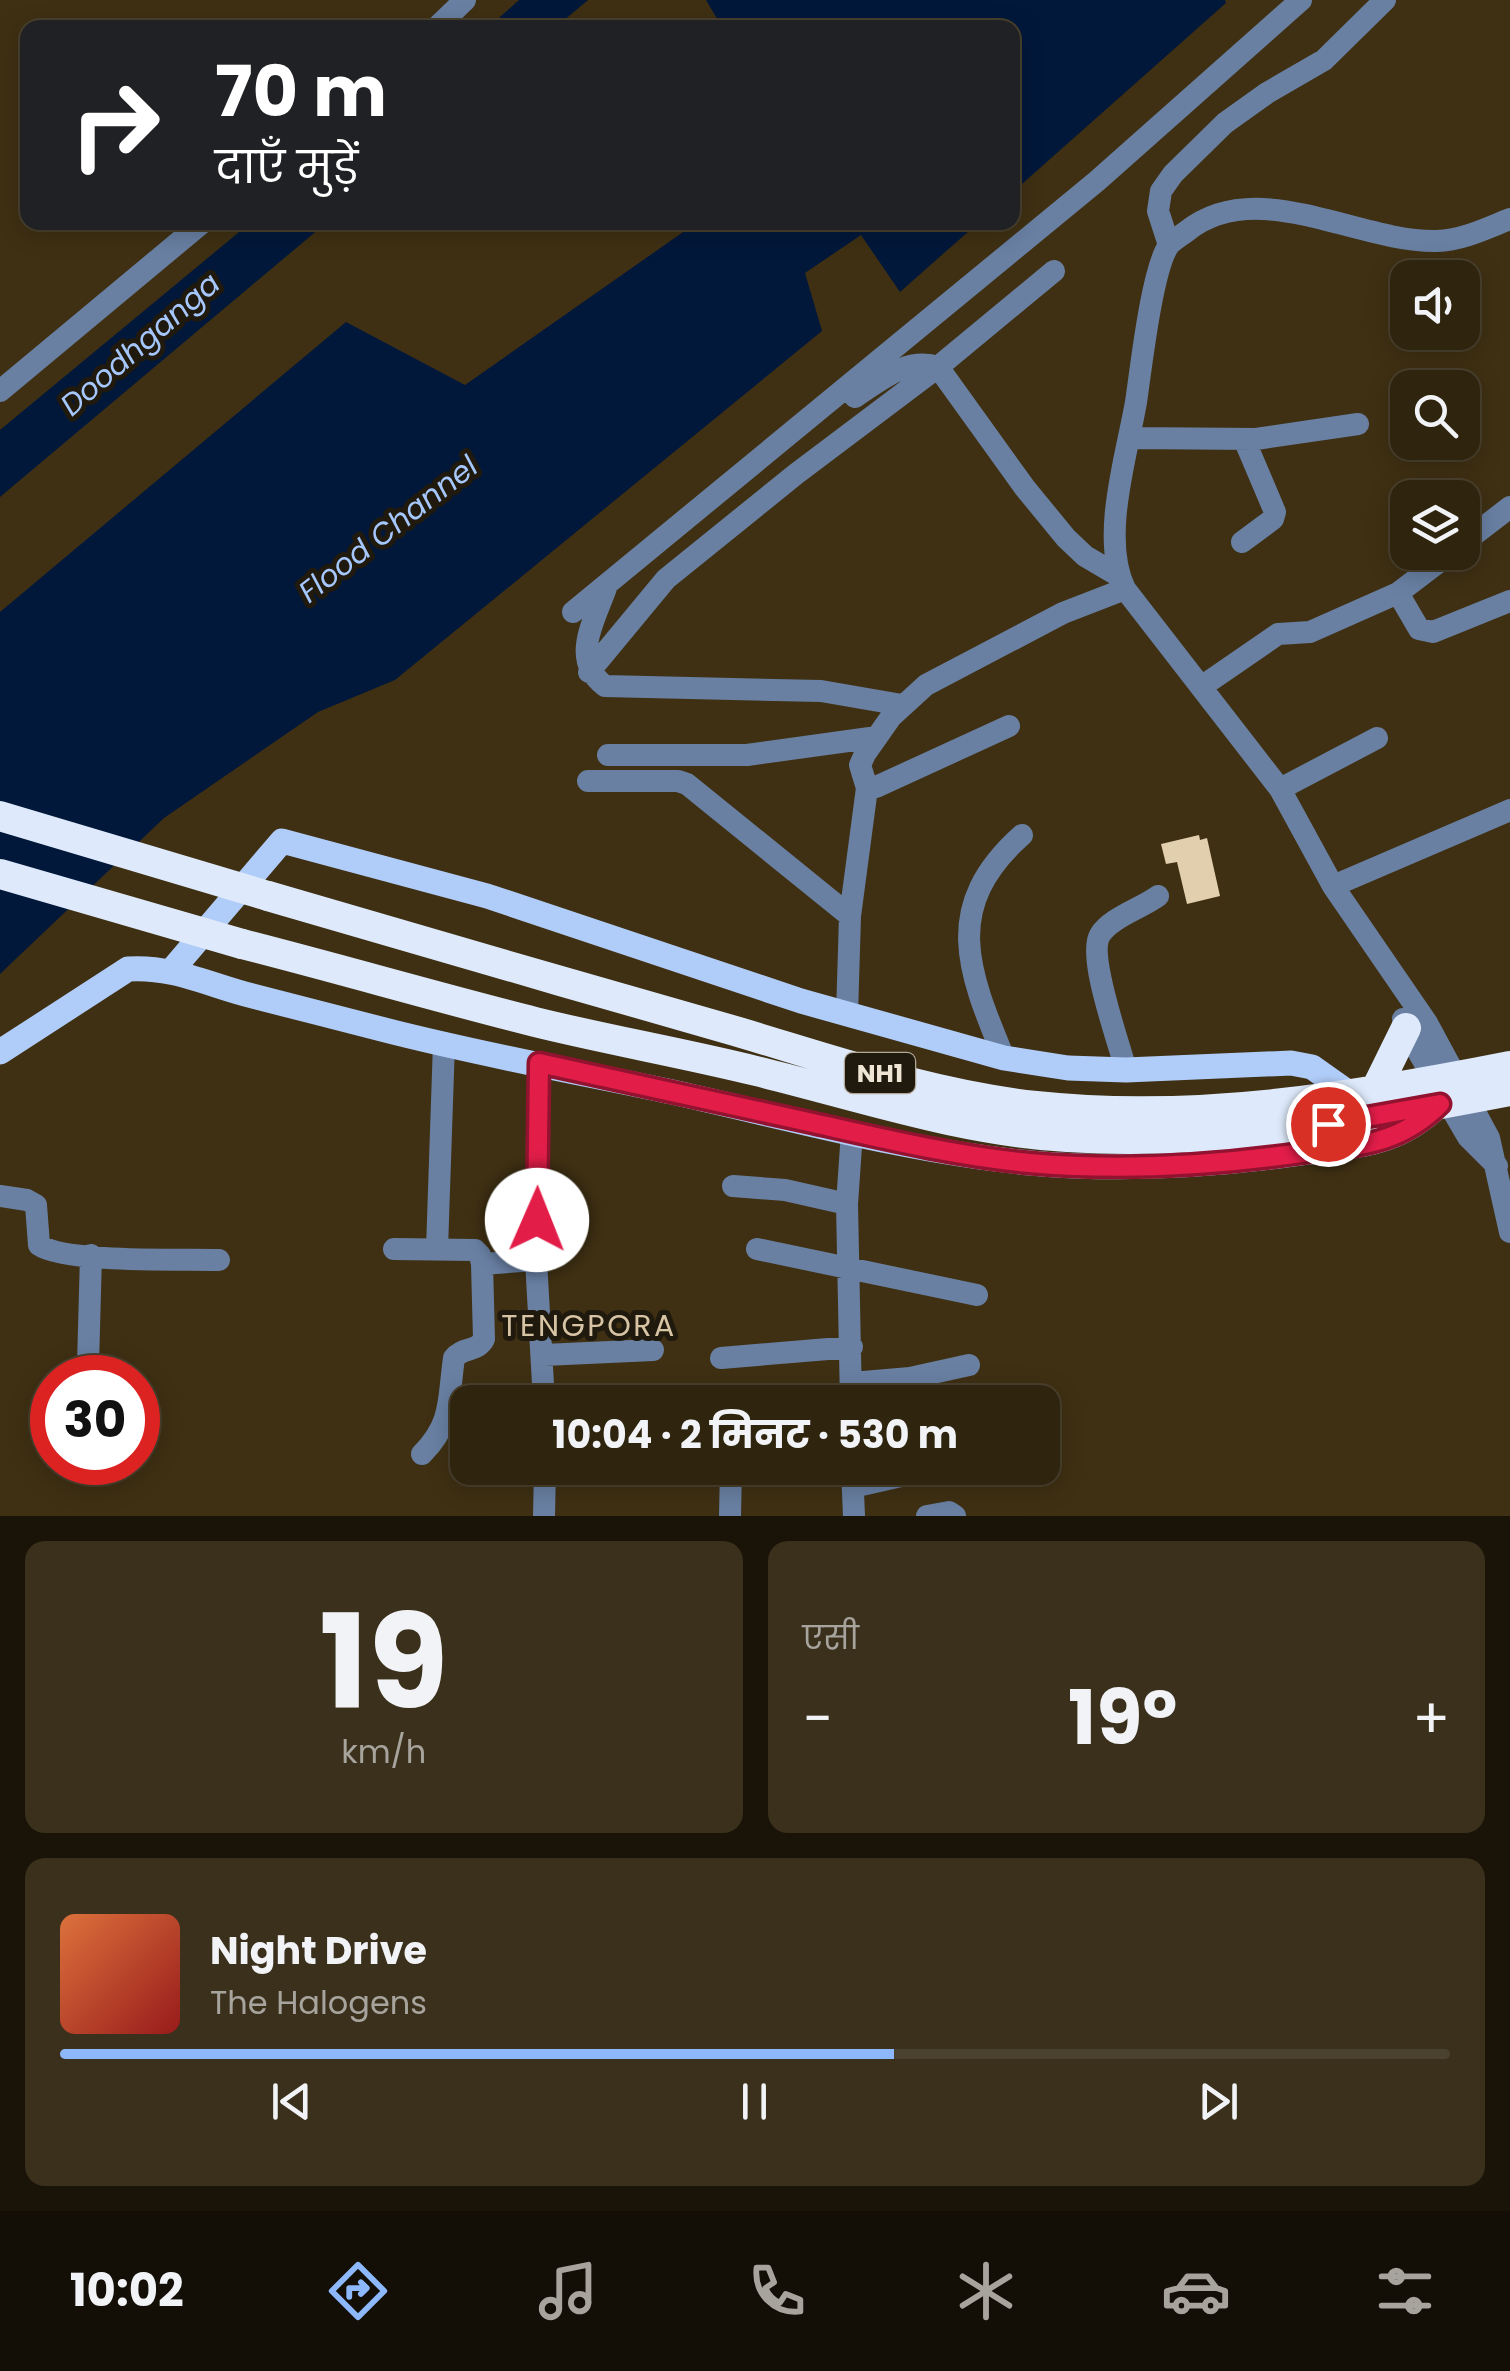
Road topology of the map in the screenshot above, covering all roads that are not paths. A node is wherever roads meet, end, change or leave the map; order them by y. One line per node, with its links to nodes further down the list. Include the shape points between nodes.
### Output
1 (465, 0): 4 (street)
2 (1301, 0): 11 (street)
3 (1385, 0): 7 (street, via 1324,60 1225,123 1173,174 1158,210)
4 (444, 20)
5 (1510, 219): 7 (street, via 1436,241 1252,209 1217,212)
6 (193, 230): 10 (street)
7 (1169, 245): 13 (street, via 1154,292)
8 (1054, 271): 9 (street)
9 (938, 366): 11 (street, via 903,367 848,401); 19 (street, via 1066,538); 24 (street, via 666,579)
10 (0, 391)
11 (833, 400): 20 (street)
12 (1358, 424): 14 (street)
13 (1130, 438): 14 (street); 19 (street, via 1115,548)
14 (1244, 439): 17 (street, via 1275,512)
15 (1510, 507): 16 (street)
16 (1480, 530)
17 (1242, 542)
18 (1429, 570): 21 (street)
19 (1122, 582): 25 (street); 26 (street, via 947,672)
20 (607, 585): 23 (street); 24 (street, via 584,653)
21 (1398, 594): 22 (street, via 1419,629 1433,632); 25 (street, via 1310,632 1278,634)
22 (1510, 601)
23 (573, 612)
24 (590, 672): 26 (street, via 618,688 821,692)
25 (1201, 688): 33 (street)
26 (902, 706): 28 (street)
27 (1009, 726): 32 (street)
28 (877, 737): 30 (street, via 747,755); 32 (street, via 860,765)
29 (1377, 738): 33 (street)
30 (608, 755)
31 (588, 780): 40 (street, via 687,784)
32 (867, 788): 40 (street)
33 (1280, 789): 38 (street)
34 (1510, 810): 38 (street)
35 (0, 816): 53 (highway, NH1, bridge, via 876,1072 994,1100 1076,1110 1176,1111)
36 (1022, 835): 47 (street, via 987,873 967,925 974,981)
37 (0, 874): 51 (highway, NH1, bridge, via 539,1022 952,1122 1027,1134 1214,1137 1356,1121)
38 (1334, 886): 42 (street)
39 (1158, 896): 50 (street, via 1100,934 1094,954)
40 (850, 916): 43 (street)
41 (172, 970): 43 (main road, via 282,841 487,896); 45 (main road); 46 (main road, via 128,969)
42 (1396, 980): 44 (street); 51 (street, via 1427,1023)
43 (847, 1015): 47 (main road)
44 (1406, 1028): 51 (street); 53 (highway)
45 (444, 1043): 48 (main road); 60 (street)
46 (0, 1052)
47 (1004, 1058): 50 (main road)
48 (539, 1063): 54 (main road); 64 (street)
49 (1510, 1066): 51 (highway, NH1)
50 (1126, 1070): 53 (main road, via 1291,1063)
51 (1450, 1092): 52 (highway, NH1); 53 (highway, NH1); 54 (main road, via 1416,1127 1380,1140 1232,1163 1029,1162); 58 (street, via 1490,1138)
52 (1510, 1092)
53 (1364, 1093)
54 (852, 1132): 57 (street)
55 (733, 1186): 57 (street)
56 (0, 1196): 62 (street, via 36,1206 42,1248)
57 (847, 1204): 66 (street)
58 (1510, 1232)
59 (394, 1249): 60 (street)
60 (437, 1249): 65 (street, via 474,1250)
61 (757, 1249): 66 (street)
62 (91, 1256): 63 (street); 70 (street)
63 (219, 1260)
64 (536, 1260): 65 (street); 71 (street)
65 (482, 1264): 77 (street, via 484,1339 454,1358 445,1425)
66 (848, 1266): 67 (street); 68 (street)
67 (978, 1295)
68 (852, 1347): 72 (street); 75 (street)
69 (653, 1350): 71 (street)
70 (88, 1355)
71 (544, 1356): 74 (street)
72 (722, 1358)
73 (969, 1365): 76 (street)
74 (544, 1385)
75 (852, 1385)
76 (883, 1385)
77 (422, 1454)
78 (544, 1485): 81 (street)
79 (731, 1485): 82 (street)
80 (852, 1485): 83 (street)
81 (544, 1516)
82 (730, 1516)
83 (854, 1516)
84 (927, 1516): 85 (street)
85 (955, 1516)

